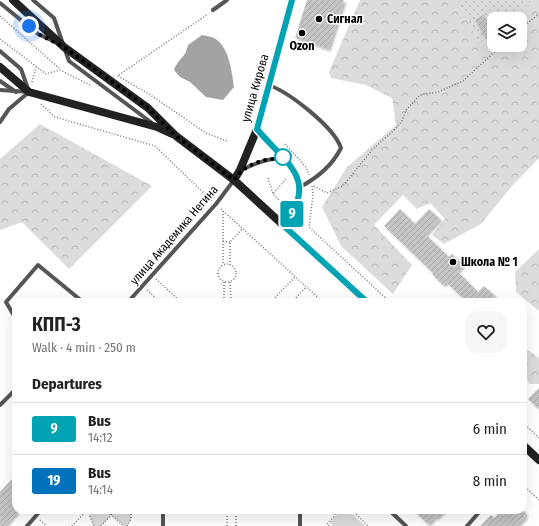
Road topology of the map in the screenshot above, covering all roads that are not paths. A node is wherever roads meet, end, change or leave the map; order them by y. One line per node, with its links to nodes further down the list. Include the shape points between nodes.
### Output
1 (13, 0): 7 (main road)
2 (33, 0): 7 (lane, via 54,18)
3 (292, 0): 11 (main road, улица Кирова)
4 (226, 1): 6 (lane)
5 (0, 3): 7 (lane, via 38,34)
6 (213, 10)
7 (64, 47): 16 (lane, via 69,61); 18 (main road, via 148,108)
8 (0, 51): 14 (lane, via 22,69)
9 (0, 67): 14 (main road)
10 (0, 81): 13 (lane)
11 (269, 84): 17 (main road, улица Кирова); 22 (lane, via 303,106 338,139 341,148 337,156 312,183)
12 (1, 90): 13 (lane)
13 (17, 92): 14 (lane)
14 (29, 92): 15 (lane); 16 (main road)
15 (0, 122)
16 (157, 127): 18 (main road)
17 (257, 129): 19 (lane); 20 (main road, улица Кирова)
18 (176, 136): 21 (main road)
19 (284, 159): 20 (lane, via 261,161); 22 (lane, via 294,170)
20 (240, 170): 21 (main road, улица Кирова)
21 (234, 180): 23 (main road); 25 (lane, улица Академика Негина, via 216,204)
22 (300, 187): 23 (lane, via 293,213)
23 (284, 226): 26 (main road)
24 (78, 298): 27 (lane, via 38,264 6,302)
25 (132, 298)
26 (363, 298)
27 (12, 312)
28 (12, 393): 29 (lane)
29 (0, 405)
30 (527, 449): 31 (main road)
31 (539, 460)
32 (38, 514): 37 (lane)
33 (163, 514): 38 (lane)
34 (300, 514): 39 (lane)
35 (393, 514): 40 (lane)
36 (478, 514): 41 (lane)
37 (27, 526)
38 (163, 526)
39 (300, 526)
40 (406, 526)
41 (467, 526)

